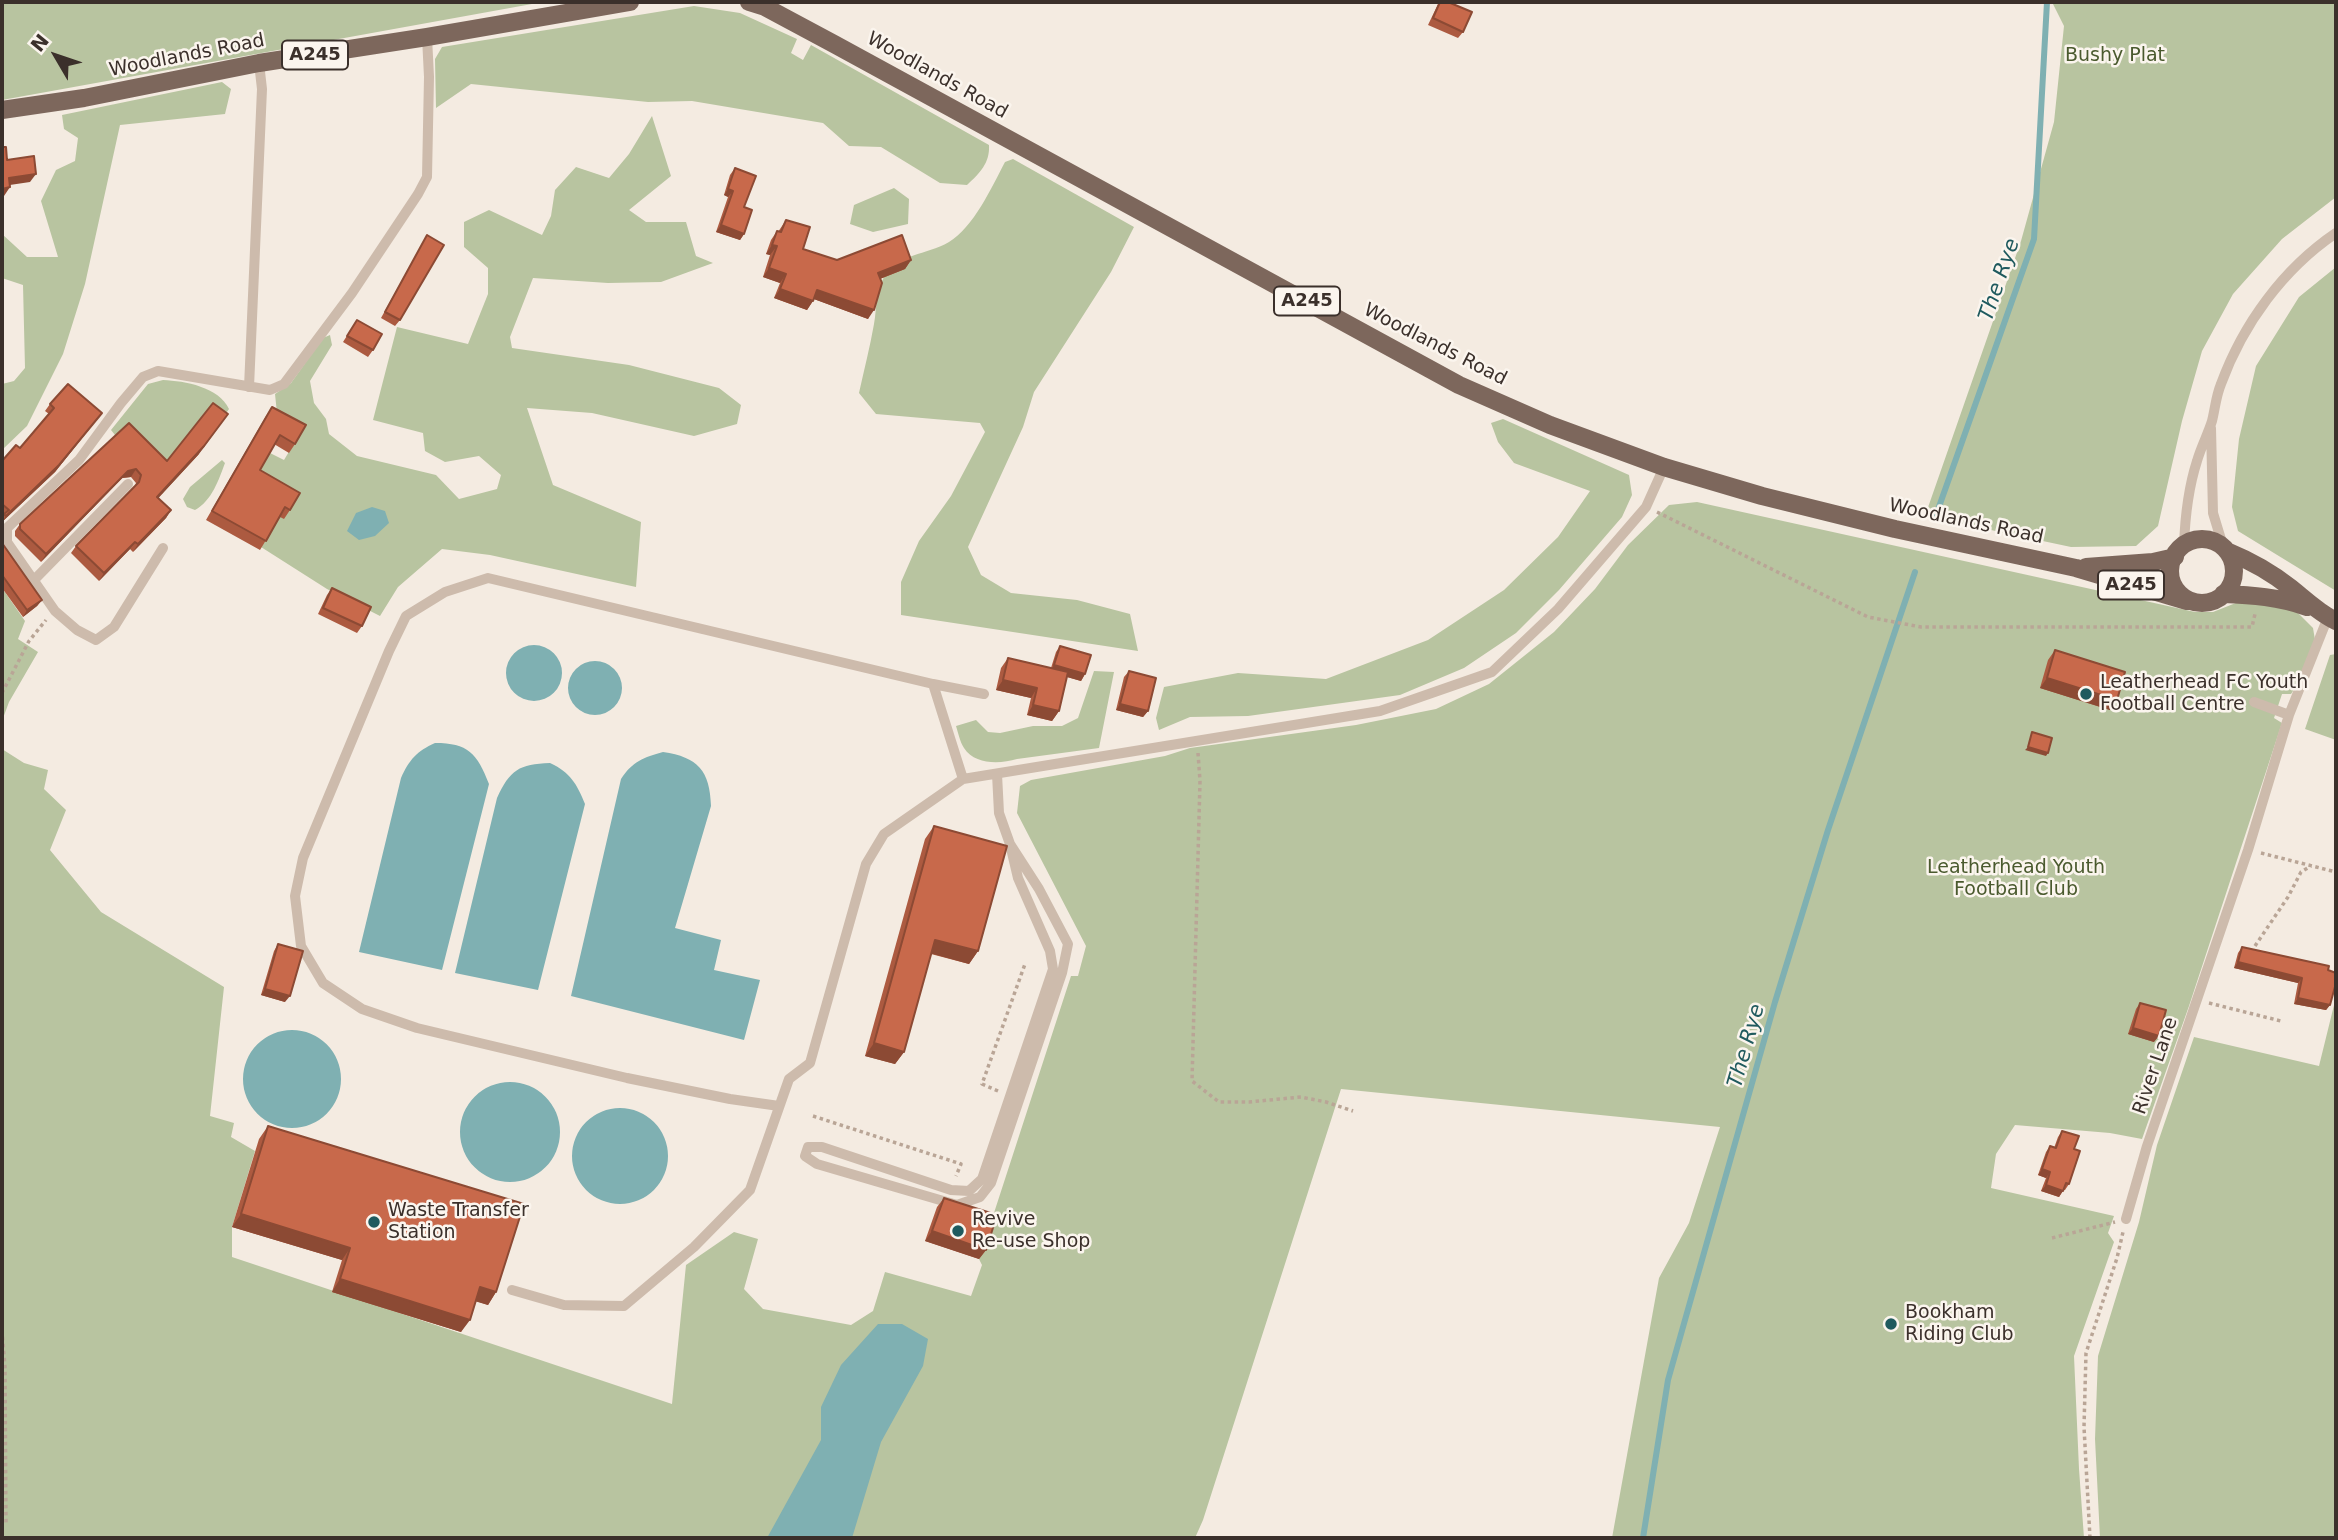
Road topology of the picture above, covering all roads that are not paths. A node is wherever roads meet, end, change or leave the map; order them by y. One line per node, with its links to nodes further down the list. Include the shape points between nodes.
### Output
1 (630, 2): 3 (main road, Woodlands Road / A245)
2 (749, 2): 9 (main road, Woodlands Road / A245, via 1459,384 1550,425)
3 (427, 37): 4 (main road, Woodlands Road / A245); 7 (lane, via 426,177 418,194 284,384 270,390)
4 (259, 63): 5 (main road, Woodlands Road / A245); 7 (lane, via 262,89)
5 (2, 110)
6 (2336, 233): 8 (lane, via 2311,250 2277,286 2249,326 2221,384)
7 (249, 387): 15 (lane, via 158,371 143,377 79,460 7,528 7,542)
8 (2211, 422): 12 (lane, via 2213,513); 13 (lane, via 2190,488)
9 (1664, 467): 14 (main road, Woodlands Road / A245, via 1895,529); 23 (lane, via 1646,507 1558,609 1492,672 1380,711)
10 (128, 484): 15 (lane)
11 (163, 548): 15 (lane, via 114,627 96,640 55,611)
12 (2226, 549): 13 (main road, via 2203,539); 16 (main road, via 2233,560 2233,579); 18 (main road, via 2289,586)
13 (2179, 551): 14 (main road, Woodlands Road / A245, via 2153,562); 17 (main road, via 2171,577)
14 (2076, 568): 17 (main road, Woodlands Road / A245)
15 (35, 579)
16 (2222, 594): 17 (main road, via 2207,604); 18 (main road, via 2286,599)
17 (2187, 601)
18 (2327, 616): 22 (lane, River Lane)
19 (933, 684): 20 (lane); 24 (lane); 28 (lane, via 488,578 445,592 406,616 303,858 295,896 301,946 323,983 362,1009 417,1028 627,1078)
20 (984, 694)
21 (2254, 702): 22 (lane)
22 (2289, 715): 29 (lane, River Lane)
23 (997, 774): 24 (lane); 25 (lane, via 999,813)
24 (963, 779): 28 (lane, via 884,834 866,864 810,1063 789,1079)
25 (1010, 844): 26 (lane, via 1018,878); 27 (lane, via 1068,944)
26 (1050, 951): 27 (lane, via 1058,960); 27 (lane, via 1053,969 982,1179 969,1191 951,1191 822,1147 808,1147 805,1156 817,1164 957,1205 980,1197 991,1183)
27 (1066, 953)
28 (779, 1106): 30 (lane, via 750,1190 694,1247 624,1306 564,1305)
29 (2126, 1219)
30 (512, 1290)

